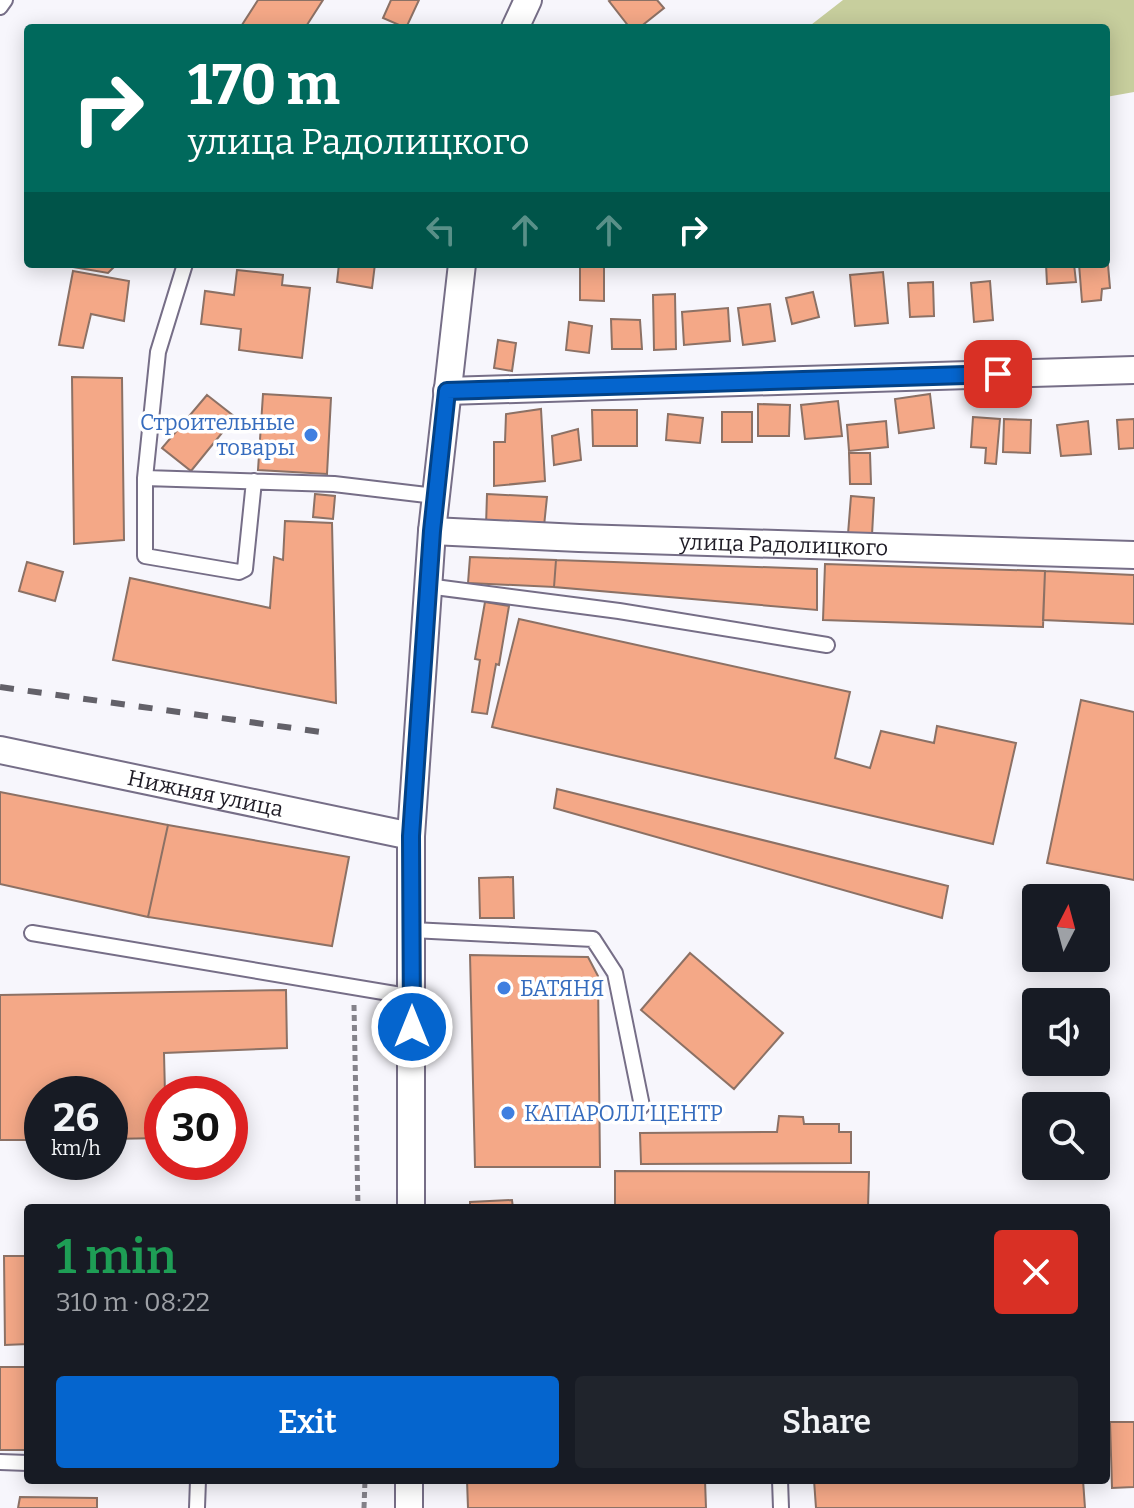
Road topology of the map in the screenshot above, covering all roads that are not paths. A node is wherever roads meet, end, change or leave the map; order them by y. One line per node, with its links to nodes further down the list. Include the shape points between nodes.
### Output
1 (5, 0): 3 (lane)
2 (528, 0): 4 (street)
3 (0, 7)
4 (517, 24)
5 (184, 268): 9 (lane, via 158,352)
6 (462, 268): 8 (street)
7 (1134, 370): 8 (street)
8 (447, 391): 11 (street)
9 (145, 478): 10 (lane); 10 (lane, via 145,556 239,572 245,569)
10 (254, 481): 11 (lane)
11 (435, 496): 12 (street)
12 (432, 531): 13 (street, улица Радолицкого); 14 (street)
13 (1134, 555)
14 (427, 586): 15 (lane); 17 (street)
15 (827, 645)
16 (0, 750): 17 (street, Нижняя улица)
17 (411, 836): 18 (street)
18 (412, 930): 20 (street); 21 (lane, via 593,939 615,973)
19 (32, 933): 20 (lane)
20 (413, 997): 22 (street)
21 (642, 1106)
22 (411, 1204)
23 (0, 1462): 24 (lane)
24 (24, 1463)
25 (198, 1484): 28 (lane)
26 (409, 1484): 29 (street)
27 (780, 1484): 30 (lane)
28 (197, 1508)
29 (409, 1508)
30 (781, 1508)

